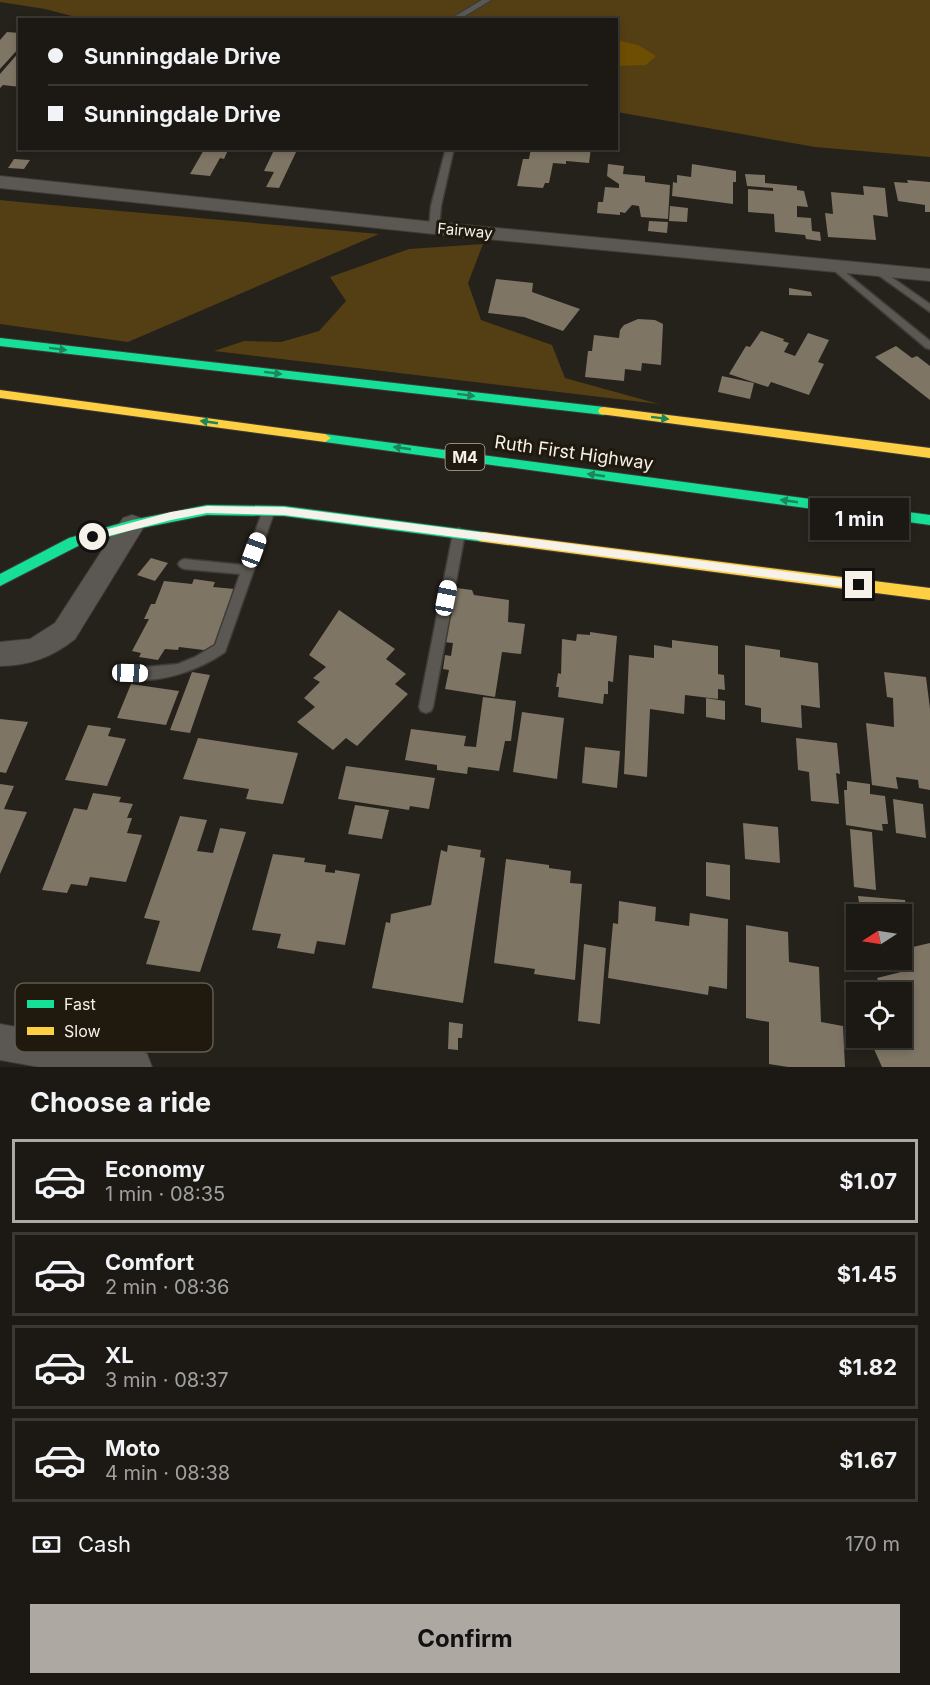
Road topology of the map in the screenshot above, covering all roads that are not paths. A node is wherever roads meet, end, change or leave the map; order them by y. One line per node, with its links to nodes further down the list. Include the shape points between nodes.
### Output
1 (487, 0): 2 (lane)
2 (456, 18)
3 (450, 150): 5 (lane)
4 (0, 182): 5 (street, Fairway)
5 (434, 228): 6 (street, Fairway)
6 (834, 266): 7 (street, Fairway); 11 (lane)
7 (877, 270): 8 (street, Fairway); 9 (lane)
8 (930, 275)
9 (930, 309)
10 (0, 342): 13 (main road, one-way to 13, via 621,413)
11 (930, 346)
12 (0, 394): 15 (main road, Ruth First Highway / M4, one-way to 12)
13 (930, 453)
14 (269, 510): 16 (main road, via 207,510); 17 (main road); 19 (lane)
15 (930, 520)
16 (132, 525): 20 (main road, via 74,542); 22 (street, via 65,631 51,644 32,652)
17 (459, 533): 21 (main road); 24 (lane)
18 (184, 564): 19 (lane)
19 (247, 570): 23 (lane, via 216,652 201,663 178,670)
20 (0, 580)
21 (930, 594)
22 (0, 654)
23 (130, 673)
24 (426, 707)
25 (0, 1042): 26 (street)
26 (15, 1045)
27 (54, 1052): 28 (street)
28 (134, 1067)

